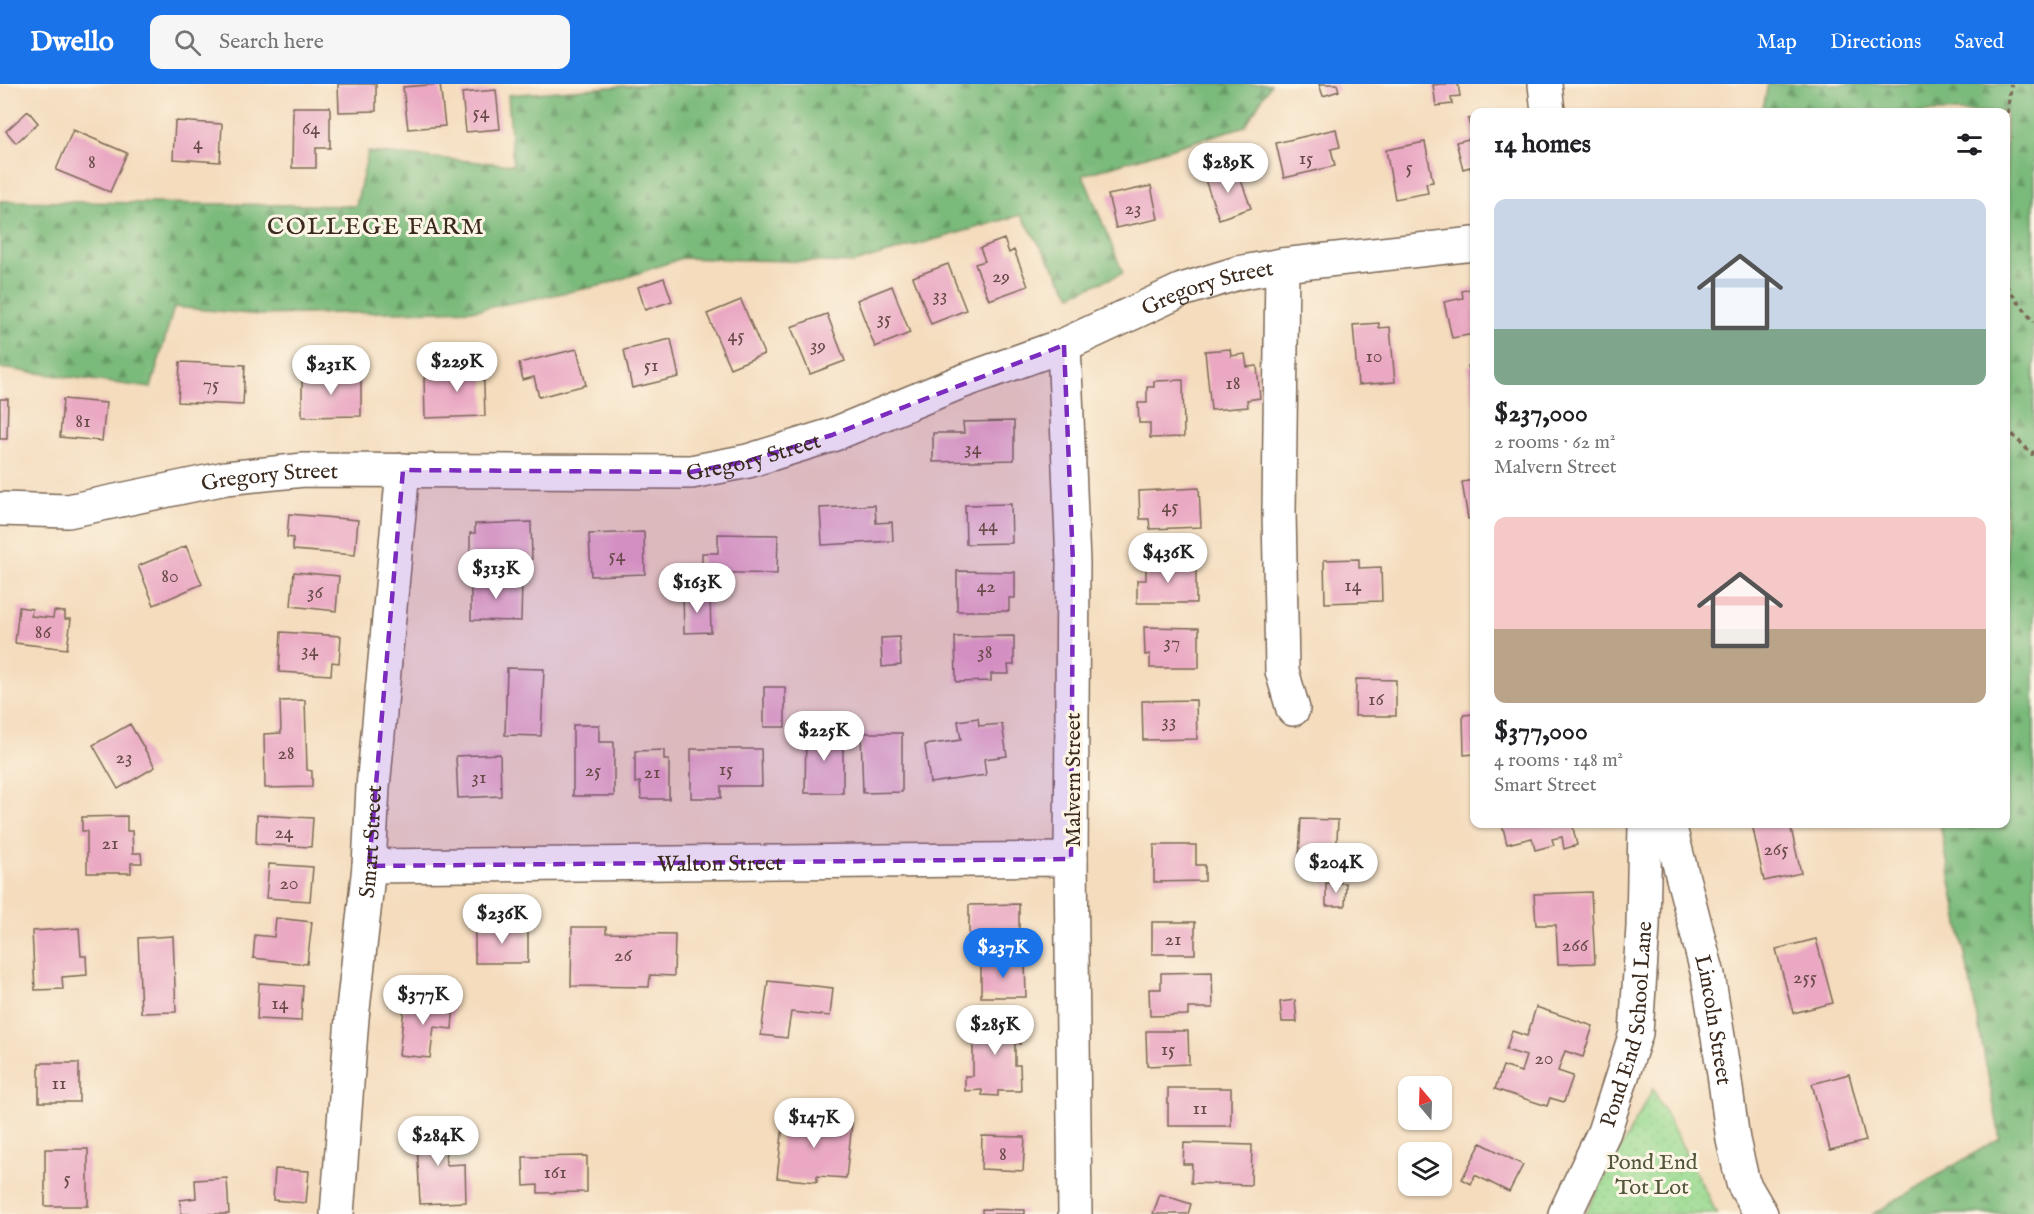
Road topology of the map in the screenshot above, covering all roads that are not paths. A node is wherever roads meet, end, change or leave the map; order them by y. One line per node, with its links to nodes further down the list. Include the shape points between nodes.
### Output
1 (1545, 84): 2 (street)
2 (1548, 108)
3 (1470, 244): 4 (street, Gregory Street)
4 (1282, 265): 5 (street, Gregory Street, via 1182,290); 8 (street, via 1282,671)
5 (1064, 345): 6 (street, Gregory Street, via 832,435 748,461 691,472); 11 (street, Malvern Street, via 1072,563)
6 (403, 470): 7 (street, Gregory Street, via 293,471 226,478 68,511); 12 (street, Smart Street)
7 (0, 509)
8 (1293, 709)
9 (1645, 828): 15 (street, Pond End School Lane, via 1636,1033 1604,1132)
10 (1670, 828): 16 (street, Lincoln Street, via 1708,975 1735,1151 1743,1183)
11 (1071, 859): 12 (street, Walton Street); 14 (street, Malvern Street)
12 (369, 866): 13 (street, Smart Street, via 352,1018)
13 (337, 1214)
14 (1075, 1214)
15 (1565, 1214)
16 (1761, 1214)

